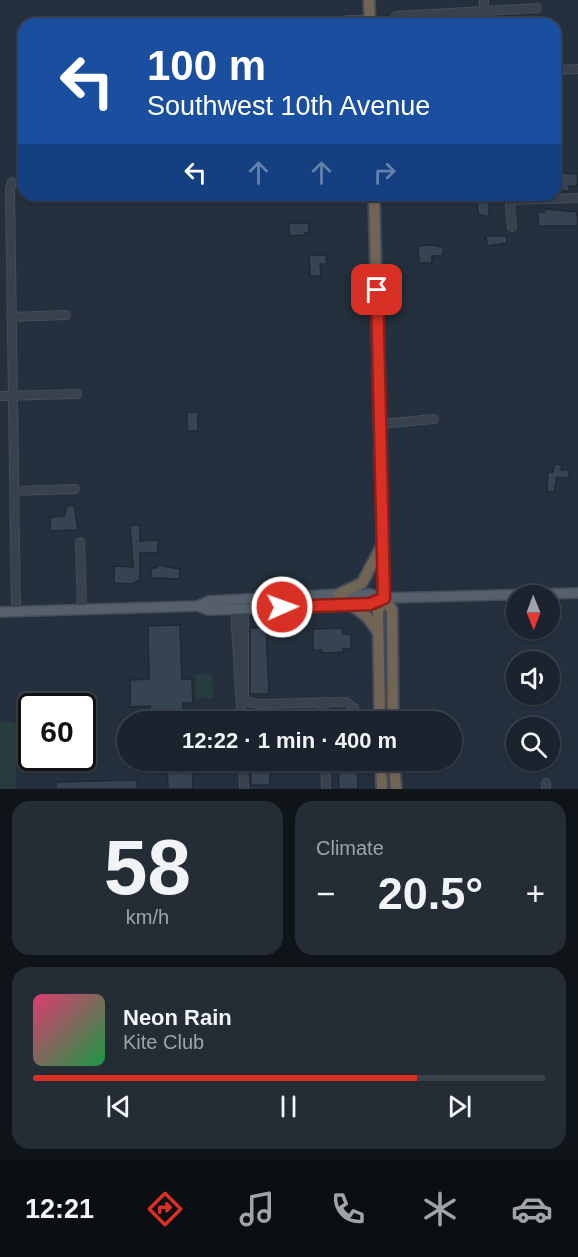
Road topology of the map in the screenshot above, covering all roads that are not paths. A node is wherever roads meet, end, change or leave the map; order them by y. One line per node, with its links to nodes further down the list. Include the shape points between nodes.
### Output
1 (369, 0): 6 (highway)
2 (484, 0): 4 (street)
3 (537, 8): 4 (street)
4 (484, 11): 5 (street); 7 (street)
5 (396, 16)
6 (370, 18)
7 (484, 18)
8 (578, 69): 9 (street)
9 (561, 70)
10 (12, 182): 17 (street)
11 (561, 198): 12 (street)
12 (578, 198)
13 (374, 201): 22 (highway)
14 (510, 201): 15 (street)
15 (512, 227)
16 (66, 315): 17 (street)
17 (12, 316): 20 (street)
18 (77, 394): 20 (street)
19 (0, 396): 20 (street)
20 (12, 396): 24 (street)
21 (434, 419): 22 (street)
22 (380, 424): 26 (highway)
23 (75, 489): 24 (street)
24 (14, 491): 36 (street)
25 (80, 542): 34 (street)
26 (383, 544): 28 (highway, via 362,583); 30 (highway)
27 (578, 593): 30 (main road)
28 (339, 594): 29 (main road); 30 (main road)
29 (270, 598): 32 (main road, via 209,601); 33 (main road, via 241,604)
30 (384, 598): 31 (main road); 37 (highway, via 378,611); 44 (highway, via 392,610)
31 (352, 605): 33 (main road); 37 (highway)
32 (198, 606): 33 (main road, via 208,610); 34 (main road)
33 (239, 609): 38 (street)
34 (82, 610): 36 (main road)
35 (0, 612): 36 (main road)
36 (16, 612)
37 (378, 632): 43 (highway)
38 (241, 701): 39 (street); 41 (street)
39 (323, 702): 40 (street, via 346,702); 42 (street)
40 (354, 708)
41 (241, 711)
42 (323, 711)
43 (380, 711)
44 (393, 711)
45 (243, 771): 49 (street)
46 (325, 771): 50 (street)
47 (381, 771): 51 (highway)
48 (395, 771): 52 (highway)
49 (244, 789)
50 (326, 789)
51 (382, 789)
52 (396, 789)

